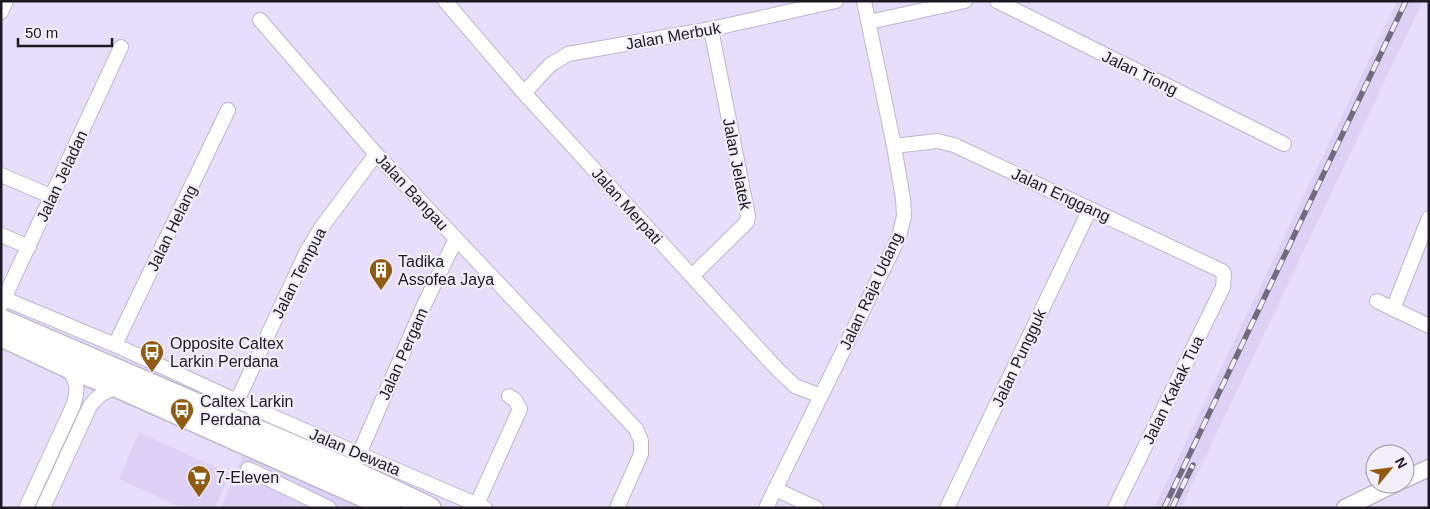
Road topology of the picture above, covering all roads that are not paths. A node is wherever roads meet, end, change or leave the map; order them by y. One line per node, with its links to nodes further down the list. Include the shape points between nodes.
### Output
1 (6, 1): 7 (street)
2 (445, 1): 12 (street, Jalan Merpati)
3 (836, 1): 10 (street, Jalan Merbuk)
4 (864, 1): 9 (street, Jalan Raja Udang)
5 (966, 1): 9 (street)
6 (997, 1): 14 (street, Jalan Tiong)
7 (1, 12)
8 (260, 20): 16 (street, Jalan Bangau)
9 (869, 22): 15 (street, Jalan Raja Udang)
10 (711, 29): 12 (street, Jalan Merbuk, via 568,54 550,65); 25 (street, Jalan Jelatek, via 748,222)
11 (121, 47): 18 (street, Jalan Jeladan)
12 (524, 93): 25 (street, Jalan Merpati)
13 (228, 110): 32 (street, Jalan Helang)
14 (1284, 144)
15 (894, 146): 19 (street, Jalan Enggang, via 937,141 954,145); 36 (street, Jalan Raja Udang, via 904,216 899,237)
16 (376, 154): 22 (street, Jalan Bangau); 37 (street, Jalan Tempua, via 307,250)
17 (1, 175): 18 (street)
18 (52, 197): 23 (street, Jalan Jeladan)
19 (1090, 209): 24 (street, Jalan Enggang); 53 (street, Jalan Pungguk)
20 (1429, 218): 28 (street)
21 (1, 235): 23 (street)
22 (456, 239): 38 (street, Jalan Pergam); 50 (street, Jalan Bangau, via 636,429 641,441 641,454)
23 (29, 247): 27 (street, Jalan Jeladan)
24 (1222, 271): 54 (street, Jalan Kakak Tua, via 1225,278 1223,287)
25 (692, 276): 36 (street, Jalan Merpati, via 783,374 796,386)
26 (1377, 301): 28 (street)
27 (3, 302): 32 (street)
28 (1394, 309): 30 (street)
29 (1, 320): 37 (main road)
30 (1429, 326)
31 (1, 335): 33 (main road)
32 (115, 345): 37 (street)
33 (68, 367): 34 (main road); 45 (street, via 78,392 74,406)
34 (118, 387): 37 (main road); 46 (street, via 107,390 90,406)
35 (509, 396): 44 (street, via 520,409)
36 (821, 396): 42 (street, Jalan Raja Udang)
37 (232, 419): 38 (main road); 48 (main road)
38 (355, 463): 44 (street, Jalan Dewata); 49 (main road)
39 (1429, 468): 41 (street)
40 (248, 470): 47 (street)
41 (1415, 474)
42 (775, 489): 51 (street, Jalan Raja Udang); 52 (street)
43 (1374, 494): 55 (street)
44 (481, 506)
45 (26, 508)
46 (43, 508)
47 (329, 508)
48 (390, 508)
49 (430, 508)
50 (617, 508)
51 (766, 508)
52 (816, 508)
53 (947, 508)
54 (1115, 508)
55 (1345, 508)

